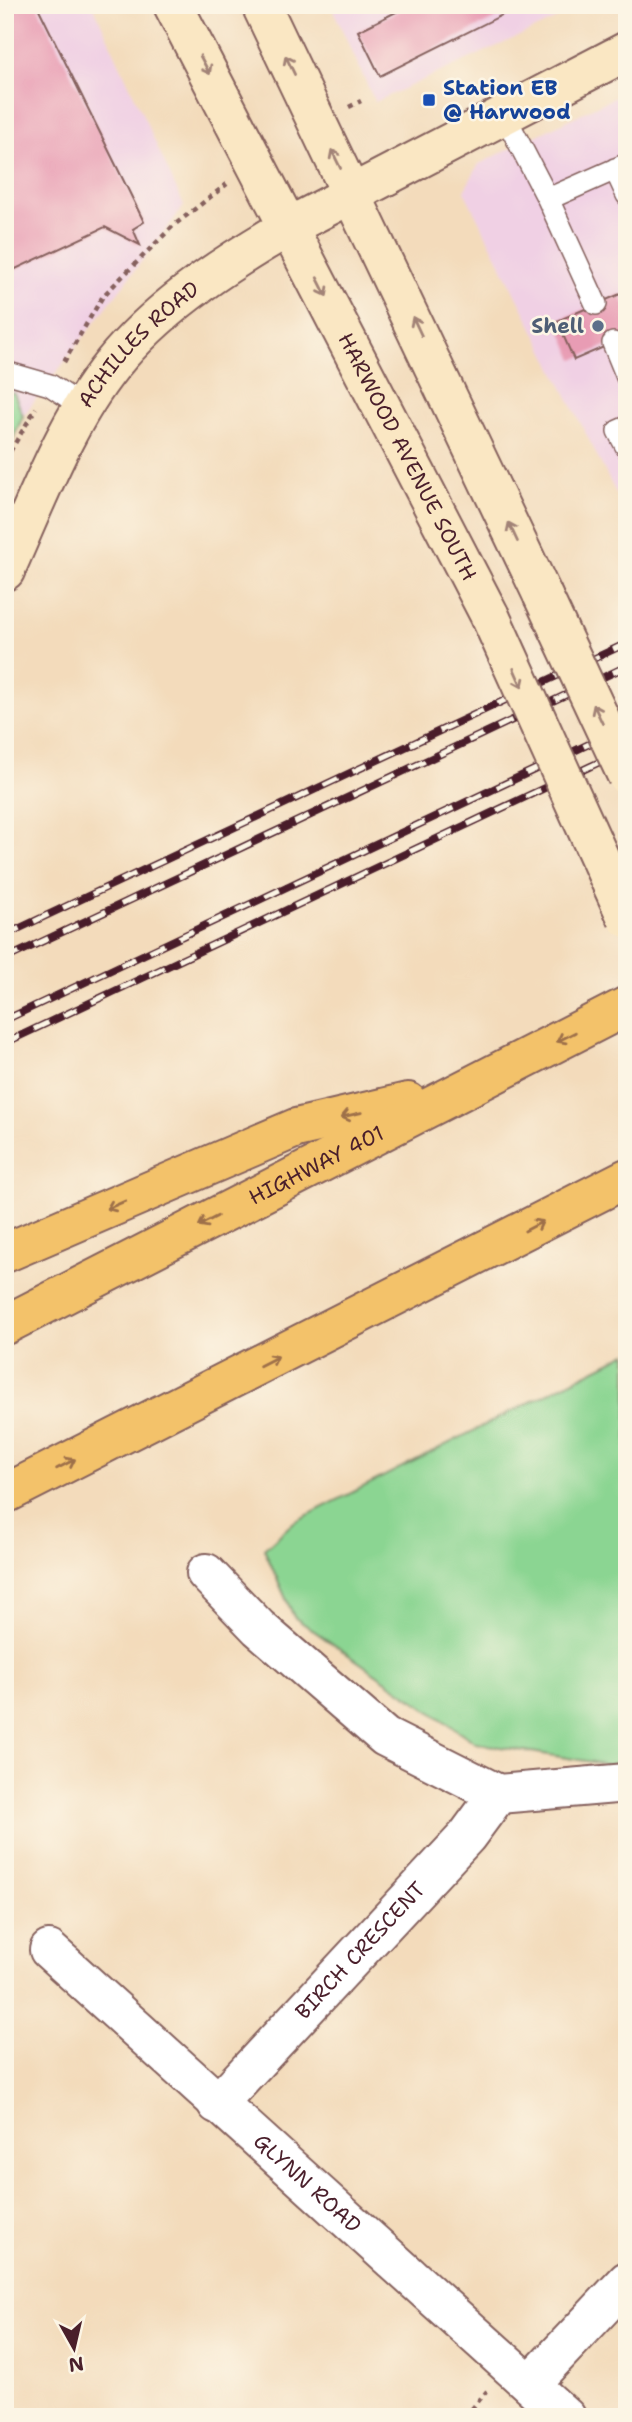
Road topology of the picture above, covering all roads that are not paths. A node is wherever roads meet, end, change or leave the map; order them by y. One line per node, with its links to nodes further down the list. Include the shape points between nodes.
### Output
1 (173, 5): 9 (main road, HARWOOD AVENUE SOUTH, one-way to 9)
2 (261, 5): 6 (main road, one-way to 2)
3 (627, 51): 4 (main road, ACHILLES ROAD)
4 (505, 116): 6 (main road, ACHILLES ROAD); 8 (lane)
5 (621, 167): 7 (lane); 8 (lane)
6 (352, 193): 9 (main road, ACHILLES ROAD); 16 (main road, one-way to 6, bridge)
7 (627, 195)
8 (548, 200): 10 (lane)
9 (290, 226): 14 (main road, ACHILLES ROAD, via 162,312 120,355); 17 (main road, HARWOOD AVENUE SOUTH, one-way to 17, bridge, via 490,616)
10 (596, 304)
11 (613, 343): 13 (lane)
12 (5, 372): 14 (lane, via 50,385)
13 (627, 377)
14 (83, 407): 15 (main road, ACHILLES ROAD)
15 (5, 571)
16 (627, 776)
17 (627, 918)
18 (627, 1006): 19 (highway, HIGHWAY 401, one-way to 19)
19 (465, 1089): 21 (highway, one-way to 21, via 296,1128); 22 (highway, HIGHWAY 401, one-way to 22)
20 (627, 1178): 23 (highway, one-way to 20)
21 (5, 1253)
22 (5, 1325)
23 (5, 1494)
24 (206, 1573): 26 (street, via 259,1628 385,1737)
25 (627, 1783): 26 (street)
26 (498, 1794): 28 (street, BIRCH CRESCENT, via 467,1836)
27 (49, 1950): 28 (street, GLYNN ROAD)
28 (217, 2104): 30 (street, GLYNN ROAD)
29 (627, 2281): 30 (street)
30 (530, 2384): 31 (street, GLYNN ROAD)
31 (566, 2417)

